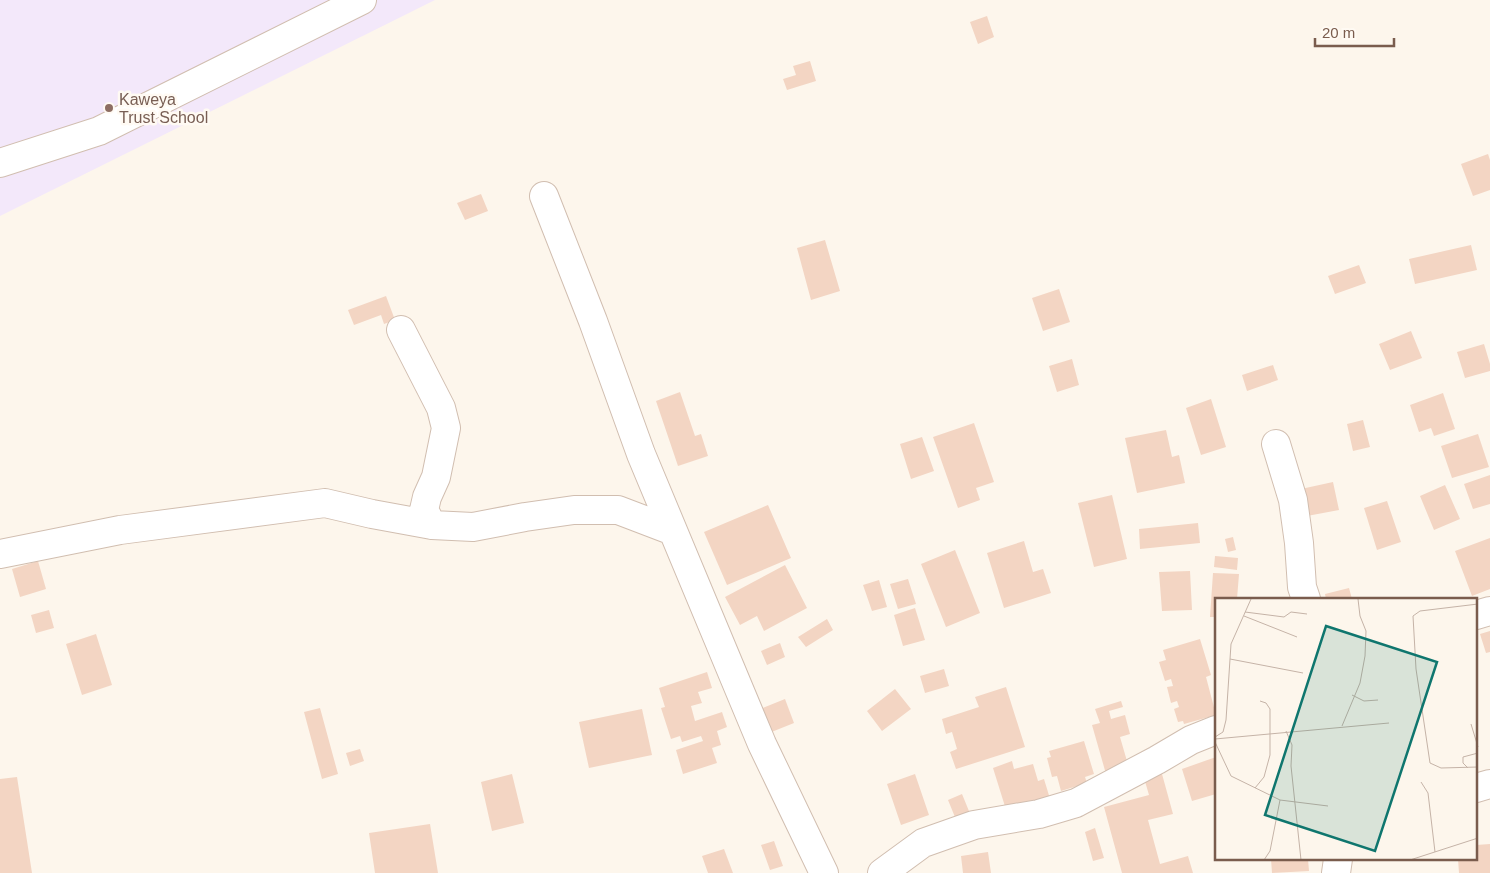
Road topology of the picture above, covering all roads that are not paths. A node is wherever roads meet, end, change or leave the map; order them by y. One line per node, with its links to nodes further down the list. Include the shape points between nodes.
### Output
1 (362, 0): 2 (street, via 99,131)
2 (0, 163)
3 (544, 196): 7 (street, via 640,454)
4 (401, 330): 6 (street, via 441,408 446,428 436,477 424,510)
5 (1276, 444): 9 (street, via 1293,500)
6 (432, 526): 7 (street, via 473,527 574,510 618,510); 8 (street, via 325,503 120,530)
7 (674, 532): 12 (street, via 762,744)
8 (0, 554)
9 (1306, 598)
10 (1215, 730): 13 (street, via 1191,740 1076,803 1038,814 974,825 923,843)
11 (1338, 860): 14 (street)
12 (824, 873)
13 (882, 873)
14 (1336, 873)

